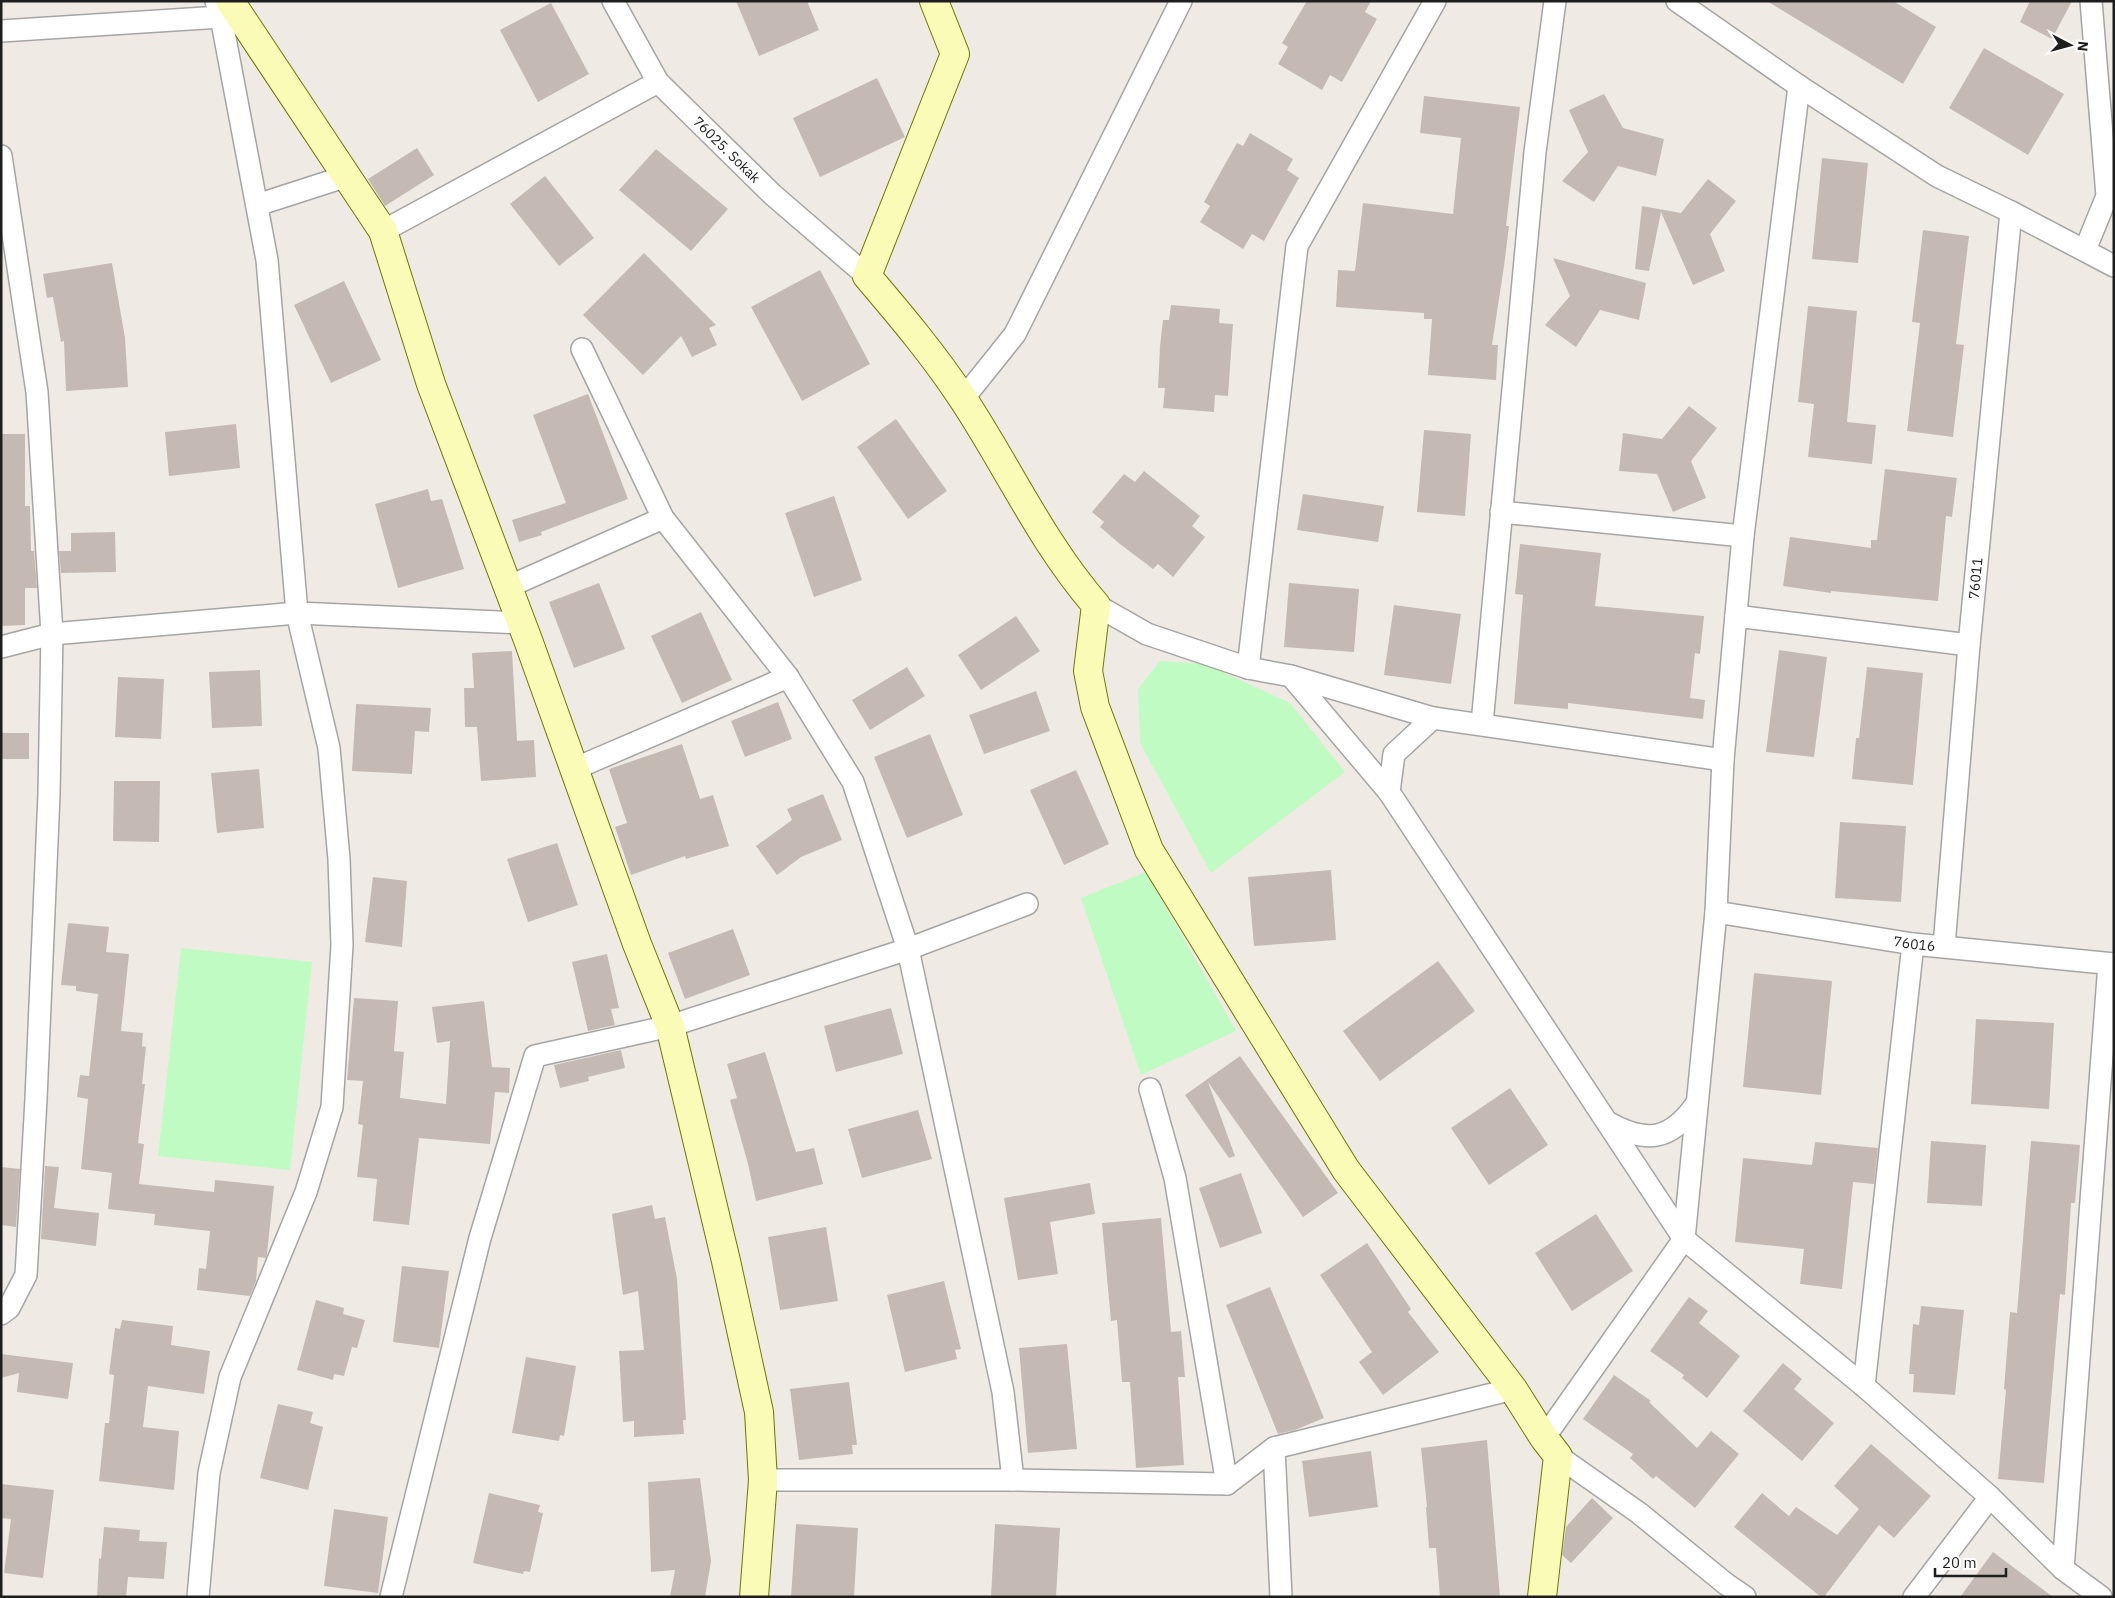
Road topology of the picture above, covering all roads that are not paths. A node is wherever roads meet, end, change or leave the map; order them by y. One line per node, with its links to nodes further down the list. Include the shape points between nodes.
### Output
1 (613, 1): 10 (street, 76025. Sokak)
2 (934, 1): 19 (street, via 954,54)
3 (1181, 1): 21 (street, via 1016,334)
4 (1435, 1): 33 (street, via 1297,246)
5 (1555, 1): 22 (street, via 1535,152)
6 (1677, 1): 11 (street)
7 (2091, 1): 17 (street, via 2107,196)
8 (223, 7): 9 (street); 13 (street); 14 (street)
9 (1, 31)
10 (658, 82): 16 (street); 19 (street, 76025. Sokak, via 772,195)
11 (1799, 86): 15 (street, via 1937,176); 24 (street)
12 (1, 156): 30 (street, via 37,392)
13 (347, 176): 14 (street); 16 (street)
14 (257, 205): 27 (street, via 267,260)
15 (2011, 212): 17 (street); 31 (street, 76011)
16 (383, 231): 25 (street, via 431,384)
17 (2085, 250): 18 (street)
18 (2114, 266)
19 (867, 276): 21 (street, via 929,350)
20 (582, 349): 23 (street)
21 (963, 399): 26 (street, via 1060,561)
22 (1502, 512): 24 (street); 37 (street)
23 (663, 518): 25 (street); 35 (street)
24 (1744, 536): 28 (street)
25 (508, 587): 29 (street)
26 (1096, 605): 33 (street, via 1148,634); 54 (street, via 1088,671 1095,707 1149,850 1346,1170)
27 (297, 613): 29 (street); 30 (street); 63 (street, via 329,748 339,859 342,945 332,1108 306,1192 230,1377 209,1473)
28 (1736, 616): 31 (street); 38 (street)
29 (522, 623): 39 (street)
30 (52, 634): 32 (street); 52 (street, via 37,1090 26,1275 9,1308)
31 (1969, 645): 44 (street, 76011)
32 (1, 647)
33 (1248, 668): 34 (street)
34 (1291, 676): 36 (street); 40 (street)
35 (788, 677): 39 (street); 45 (street, via 853,782)
36 (1433, 718): 37 (street); 40 (street, via 1394,754)
37 (1482, 724): 38 (street)
38 (1723, 760): 42 (street)
39 (574, 769): 47 (street)
40 (1389, 792): 50 (street)
41 (1027, 904): 45 (street)
42 (1716, 912): 43 (street, 76016); 49 (street)
43 (1913, 944): 44 (street, 76016); 53 (street)
44 (1944, 946): 46 (street, 76016)
45 (908, 949): 47 (street); 58 (street, via 1003,1392)
46 (2111, 964): 61 (street)
47 (670, 1026): 57 (street, via 759,1412); 64 (street, via 535,1056 480,1238)
48 (1150, 1089): 59 (street, via 1175,1178)
49 (1697, 1103): 50 (street, via 1685,1121 1668,1132 1648,1136 1626,1132); 51 (street)
50 (1607, 1122): 51 (street)
51 (1684, 1238): 53 (street); 55 (street)
52 (1, 1314)
53 (1864, 1386): 60 (street)
54 (1514, 1389): 55 (street); 56 (street)
55 (1551, 1447): 67 (street); 68 (street)
56 (1274, 1448): 59 (street); 66 (street)
57 (763, 1480): 58 (street); 65 (street)
58 (1013, 1480): 59 (street)
59 (1227, 1484)
60 (1990, 1496): 61 (street); 69 (street)
61 (2064, 1570): 62 (street)
62 (2097, 1595)
63 (198, 1597)
64 (391, 1597)
65 (754, 1597)
66 (1280, 1597)
67 (1542, 1597)
68 (1744, 1597)
69 (1914, 1597)

